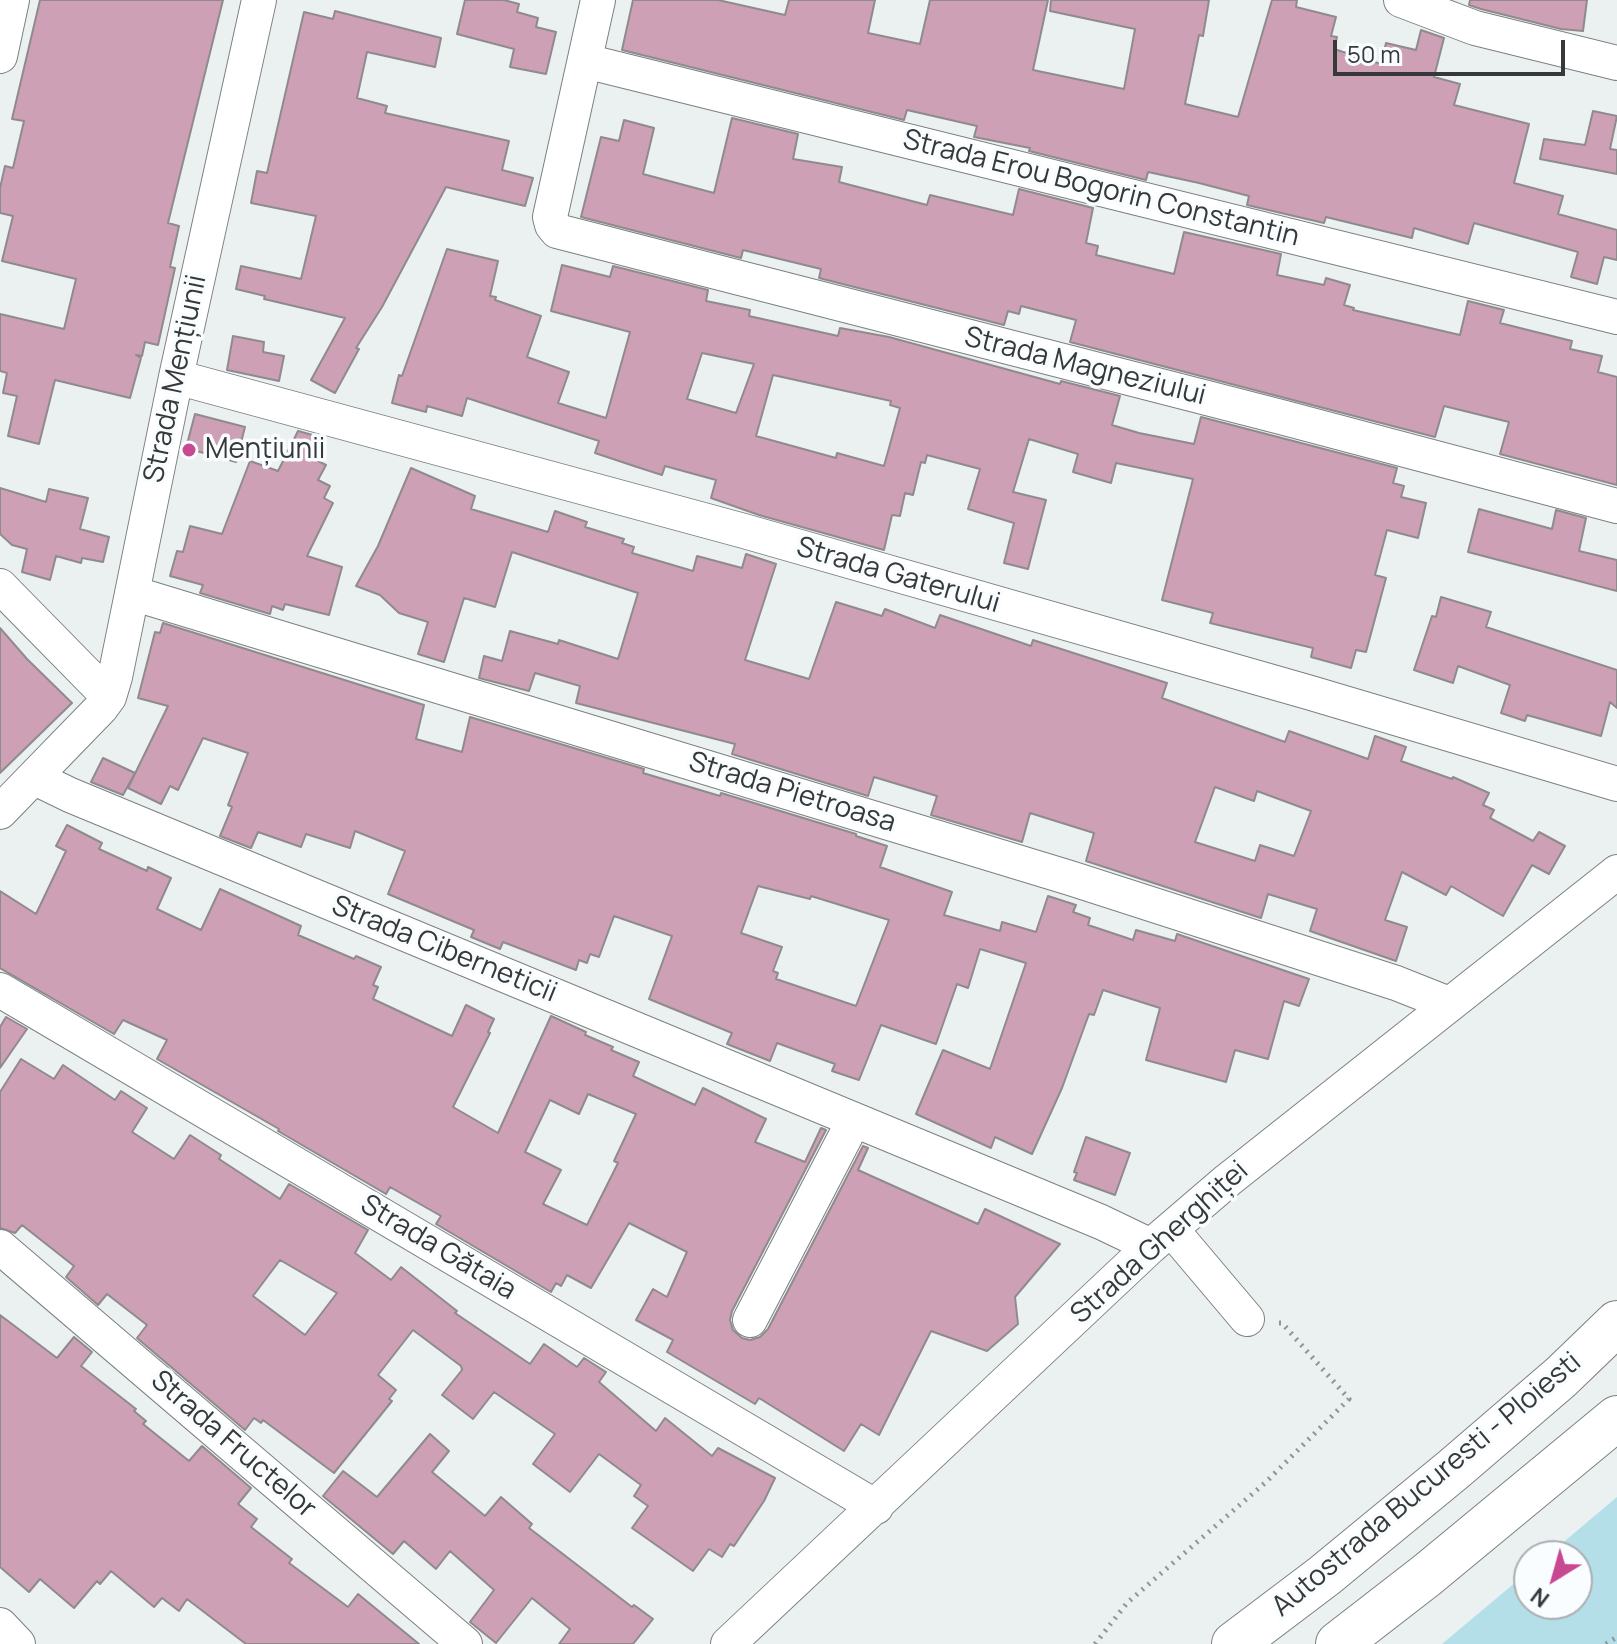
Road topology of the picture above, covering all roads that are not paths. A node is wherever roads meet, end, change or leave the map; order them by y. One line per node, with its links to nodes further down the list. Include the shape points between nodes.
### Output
1 (12, 0): 5 (street)
2 (259, 0): 9 (street, Strada Mențiunii)
3 (598, 0): 6 (street)
4 (1401, 0): 7 (street, via 1475,28)
5 (0, 56)
6 (585, 61): 8 (street, Strada Erou Bogorin Constantin); 10 (street, Strada Magneziului, via 550,217 561,233)
7 (1617, 63)
8 (1617, 317)
9 (176, 377): 12 (street, Strada Mențiunii); 15 (street, Strada Gaterului, via 729,527)
10 (1617, 506)
11 (0, 586): 13 (street)
12 (132, 593): 13 (street, Strada Mențiunii); 19 (street, Strada Pietroasa, via 1055,873)
13 (109, 697): 14 (street, Strada Mențiunii)
14 (35, 778): 16 (street, Strada Mențiunii); 20 (street, Strada Ciberneticii)
15 (1617, 784)
16 (0, 812)
17 (1617, 872): 19 (street, Strada Gherghiței)
18 (0, 990): 27 (street, Strada Gătaia)
19 (1449, 1004): 21 (street, Strada Gherghiței)
20 (854, 1120): 21 (street, Strada Ciberneticii, via 1101,1222); 24 (street)
21 (1161, 1237): 23 (street); 27 (street, Strada Gherghiței)
22 (0, 1247): 30 (street, Strada Fructelor)
23 (1247, 1319)
24 (750, 1320)
25 (1617, 1323): 32 (highway, Autostrada Bucuresti - Ploiesti, via 1454,1469)
26 (1617, 1418): 33 (highway)
27 (876, 1507): 31 (street, Strada Gherghiței)
28 (0, 1625): 29 (street)
29 (18, 1644)
30 (465, 1644)
31 (728, 1644)
32 (1234, 1644)
33 (1338, 1644)

